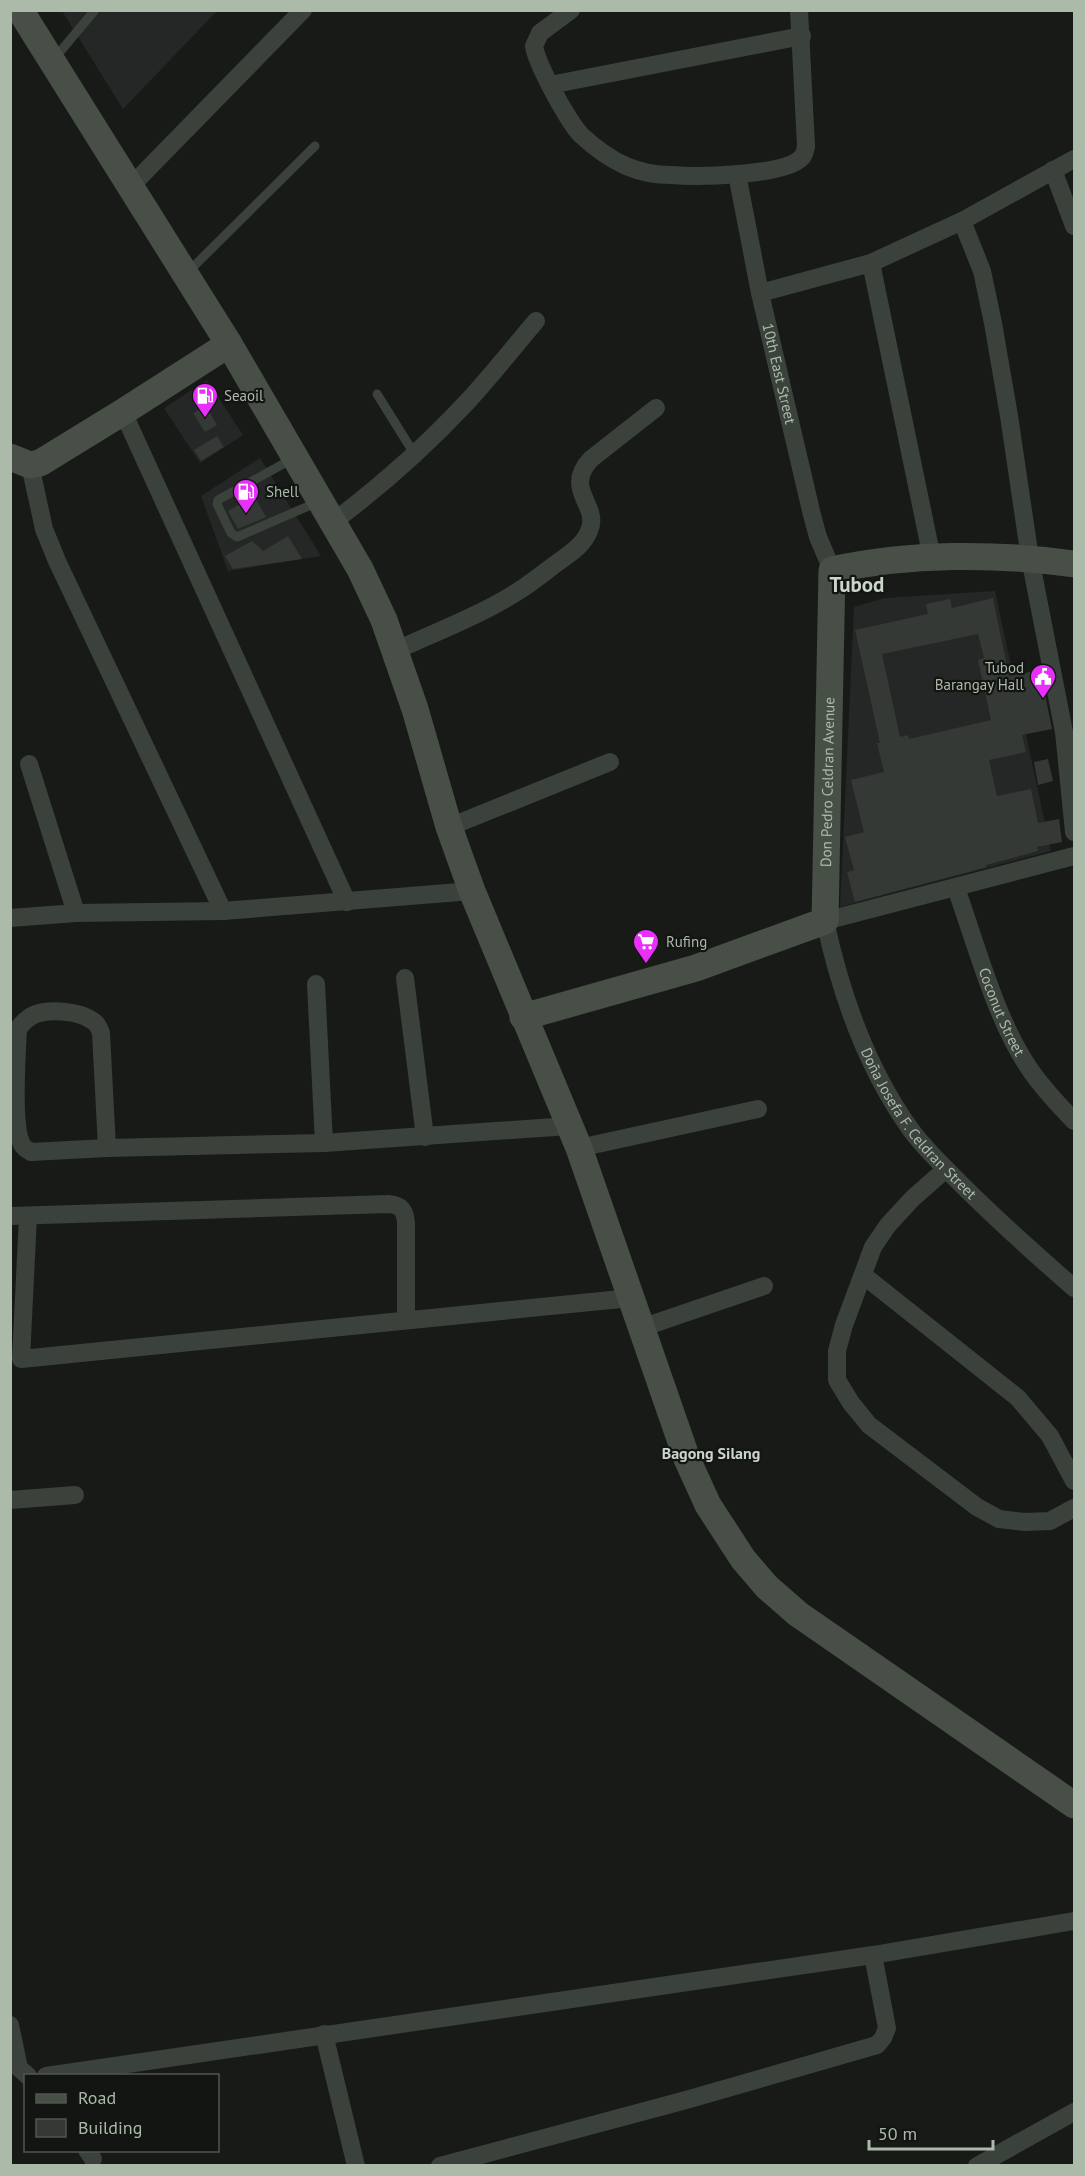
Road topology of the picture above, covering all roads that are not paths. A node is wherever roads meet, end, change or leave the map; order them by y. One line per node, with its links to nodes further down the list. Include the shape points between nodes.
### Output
1 (20, 10): 7 (main road)
2 (95, 10): 7 (lane)
3 (303, 10): 13 (street)
4 (571, 10): 8 (street, via 540,33 534,46)
5 (799, 10): 6 (street)
6 (802, 36): 8 (street); 12 (street, via 805,154 780,168)
7 (52, 61): 13 (main road)
8 (550, 85): 12 (street, via 580,133 626,166 670,175)
9 (315, 146): 17 (lane)
10 (1074, 159): 11 (street)
11 (1053, 170): 14 (street); 15 (street)
12 (737, 174): 18 (street, 10th East Street)
13 (131, 186): 17 (main road)
14 (963, 221): 16 (street); 29 (street, via 982,271 993,324)
15 (1074, 226)
16 (871, 263): 18 (street); 28 (street)
17 (186, 274): 20 (main road)
18 (760, 293): 31 (street, 10th East Street, via 812,515)
19 (536, 321): 24 (street, via 467,402)
20 (230, 344): 23 (main road); 25 (main road)
21 (377, 394): 24 (lane)
22 (656, 408): 32 (street, via 583,467 580,484 591,526 580,545 522,588)
23 (123, 412): 26 (main road, via 40,463); 41 (street)
24 (415, 455): 27 (street, via 368,495)
25 (295, 458): 27 (main road); 27 (lane, via 218,500 231,533 237,537)
26 (20, 461): 42 (street, via 57,561)
27 (327, 512): 32 (main road, via 360,569)
28 (932, 558): 29 (main road); 31 (main road)
29 (1030, 558): 30 (main road); 33 (street)
30 (1074, 564)
31 (832, 570): 45 (main road, Don Pedro Celdran Avenue)
32 (395, 651): 36 (main road)
33 (1069, 732): 37 (street)
34 (610, 762): 36 (street)
35 (29, 764): 43 (street)
36 (449, 827): 40 (main road)
37 (1074, 831)
38 (1074, 856): 39 (street)
39 (956, 888): 45 (street); 50 (street, Coconut Street, via 1012,1038 1028,1068)
40 (472, 891): 41 (street); 48 (main road)
41 (348, 902): 42 (street)
42 (223, 911): 43 (street)
43 (76, 913): 44 (street)
44 (10, 918)
45 (825, 921): 48 (main road, via 696,968); 55 (street, Doña Josefa F. Celdran Street, via 846,999 879,1078 912,1132)
46 (405, 978): 51 (street)
47 (316, 984): 53 (street)
48 (523, 1017): 52 (main road)
49 (758, 1109): 52 (street)
50 (1074, 1120)
51 (425, 1137): 52 (street); 53 (street)
52 (574, 1137): 60 (main road)
53 (324, 1143): 54 (street)
54 (107, 1148): 54 (street, via 31,1152 23,1146 17,1112 16,1056 18,1029 24,1020 58,1012 82,1015 95,1022 101,1033)
55 (946, 1169): 57 (street, via 888,1225 873,1247); 59 (street, Doña Josefa F. Celdran Street, via 1009,1232)
56 (19, 1216): 61 (street, via 395,1205 403,1209 406,1223); 61 (street, via 21,1359)
57 (863, 1275): 63 (street, via 1018,1398 1050,1436); 66 (street, via 837,1351 837,1380 869,1425 976,1507 999,1519 1050,1521)
58 (764, 1286): 62 (street)
59 (1074, 1288)
60 (631, 1298): 61 (street); 62 (main road)
61 (406, 1320)
62 (641, 1328): 67 (main road, via 672,1422 708,1504 743,1560 767,1587 861,1659)
63 (1074, 1481)
64 (75, 1495): 65 (street)
65 (10, 1500)
66 (1074, 1508)
67 (1074, 1805)
68 (1074, 1921): 69 (street)
69 (873, 1955): 71 (street); 76 (street, via 887,2028 877,2045)
70 (10, 2025): 72 (street, via 19,2068)
71 (324, 2034): 73 (street); 75 (street)
72 (26, 2074)
73 (59, 2074)
74 (1074, 2112): 77 (street)
75 (356, 2166)
76 (440, 2166)
77 (977, 2166)

